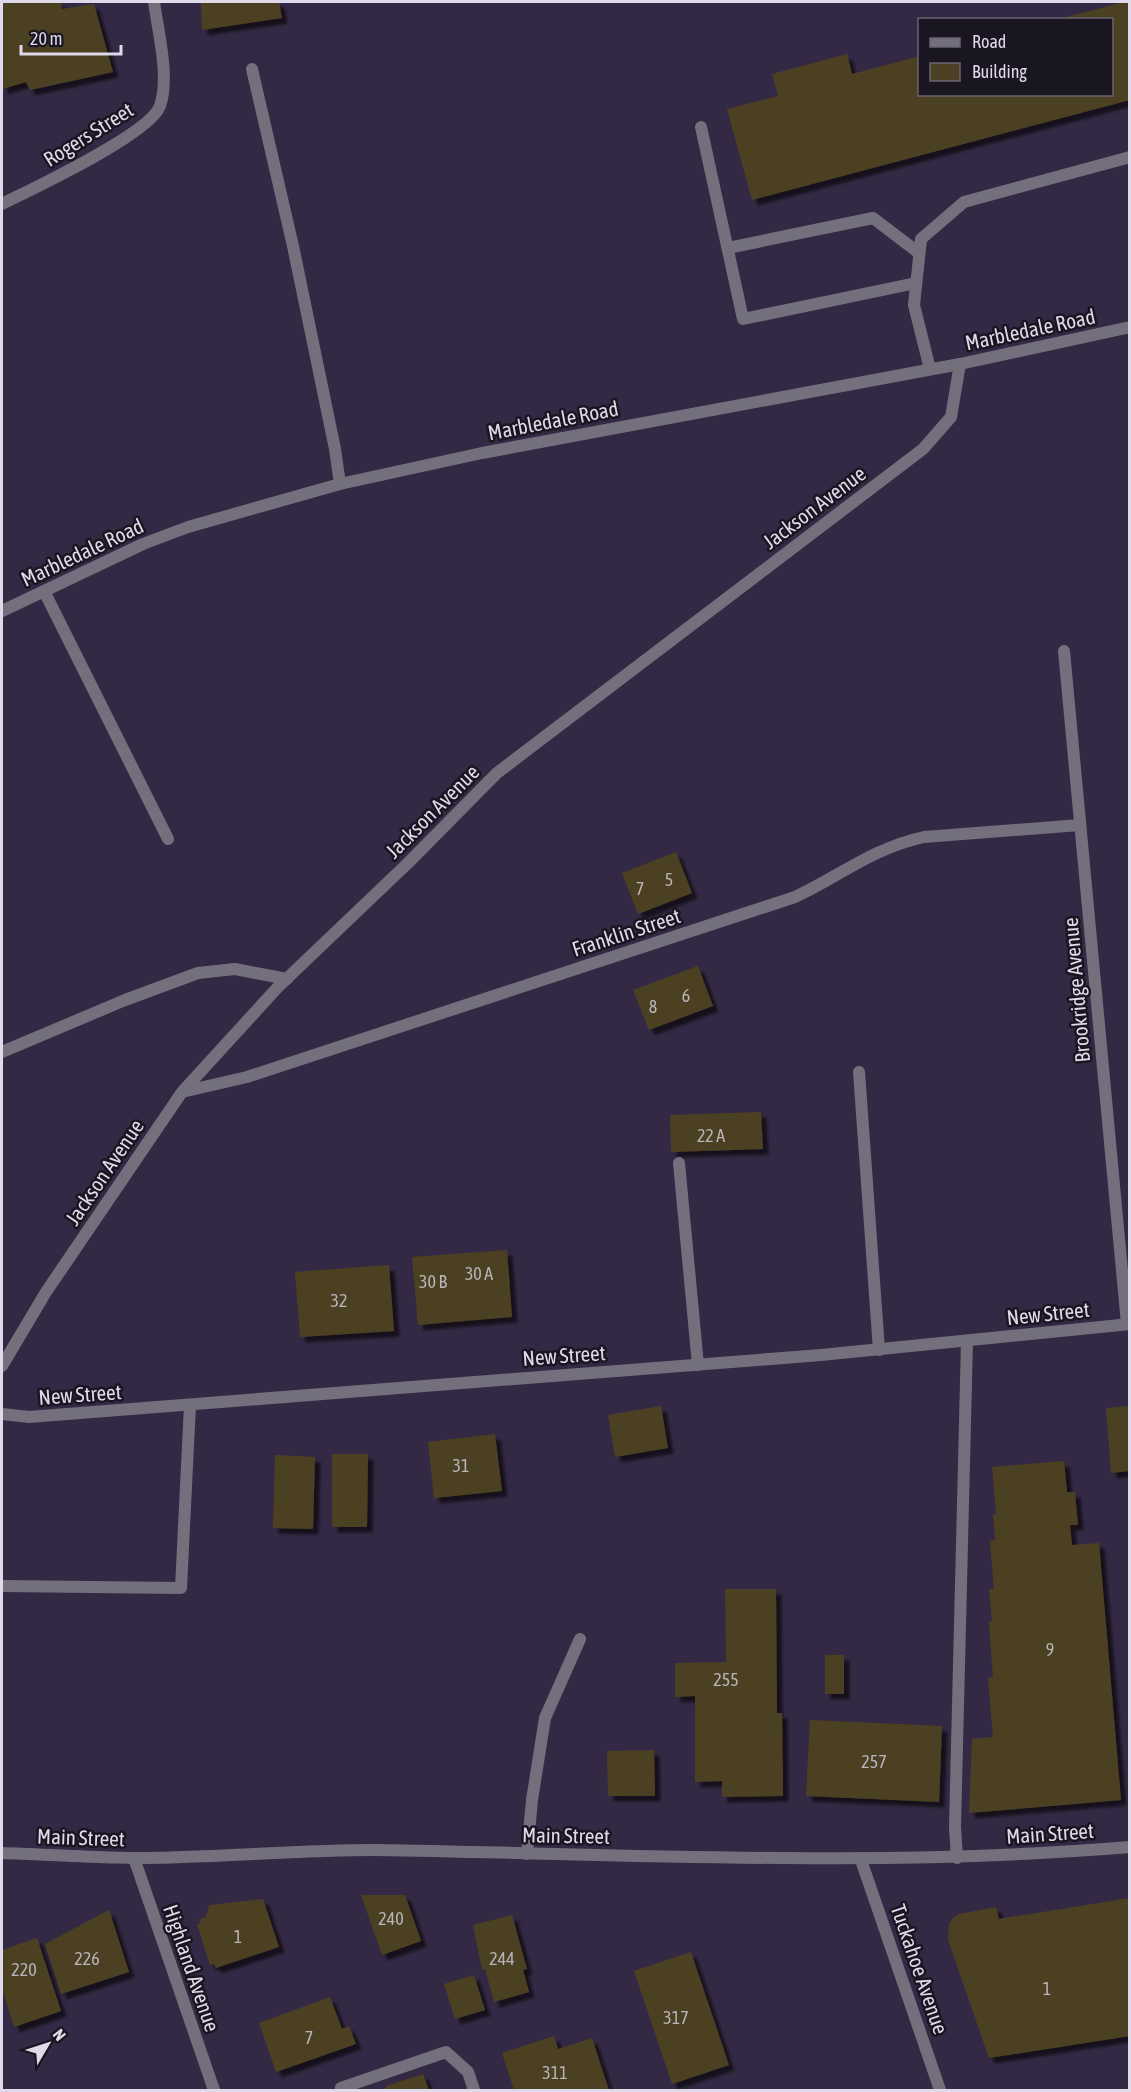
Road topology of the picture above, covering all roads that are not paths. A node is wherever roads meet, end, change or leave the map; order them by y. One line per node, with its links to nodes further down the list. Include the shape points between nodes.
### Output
1 (154, 2): 5 (street, Rogers Street, via 164,82 159,108 142,128 57,178)
2 (252, 69): 12 (street, via 293,246)
3 (701, 128): 6 (street)
4 (1130, 157): 7 (street, via 964,202 921,239)
5 (2, 204)
6 (728, 248): 7 (street, via 873,218); 8 (street, via 743,319)
7 (920, 253): 8 (street)
8 (916, 283): 11 (street, via 914,305)
9 (1130, 327): 10 (street, Marbledale Road)
10 (960, 364): 11 (street, Marbledale Road); 18 (street, Jackson Avenue, via 951,417 923,449 497,773)
11 (930, 369): 12 (street, Marbledale Road, via 482,453)
12 (340, 484): 13 (street, Marbledale Road, via 188,527)
13 (44, 591): 14 (street, Marbledale Road); 17 (street)
14 (2, 611)
15 (1064, 651): 16 (street, Brookridge Avenue)
16 (1080, 825): 21 (street, Franklin Street, via 904,841 795,897 247,1077); 23 (street, Brookridge Avenue)
17 (168, 839)
18 (287, 979): 19 (street, via 235,969 198,973 125,999); 21 (street, Jackson Avenue)
19 (2, 1052)
20 (859, 1072): 25 (street)
21 (182, 1092): 27 (street, Jackson Avenue, via 46,1292)
22 (679, 1163): 26 (street)
23 (1128, 1324): 24 (street, New Street)
24 (967, 1341): 25 (street, New Street); 36 (street)
25 (879, 1350): 26 (street, New Street)
26 (698, 1365): 28 (street, New Street)
27 (2, 1366)
28 (190, 1405): 29 (street, New Street, via 29,1417); 30 (street, via 181,1588)
29 (2, 1414)
30 (2, 1586)
31 (580, 1639): 34 (street, via 545,1718)
32 (1130, 1847): 36 (street, Main Street)
33 (2, 1853): 35 (street, Main Street)
34 (527, 1854): 35 (street, Main Street, via 372,1850); 37 (street, Main Street)
35 (134, 1858): 38 (street, Highland Avenue)
36 (957, 1858): 37 (street, Main Street)
37 (861, 1860): 41 (street, Tuckahoe Avenue)
38 (214, 2091)
39 (341, 2091): 40 (street, via 340,2088 446,2052 468,2072)
40 (474, 2091)
41 (940, 2091)

